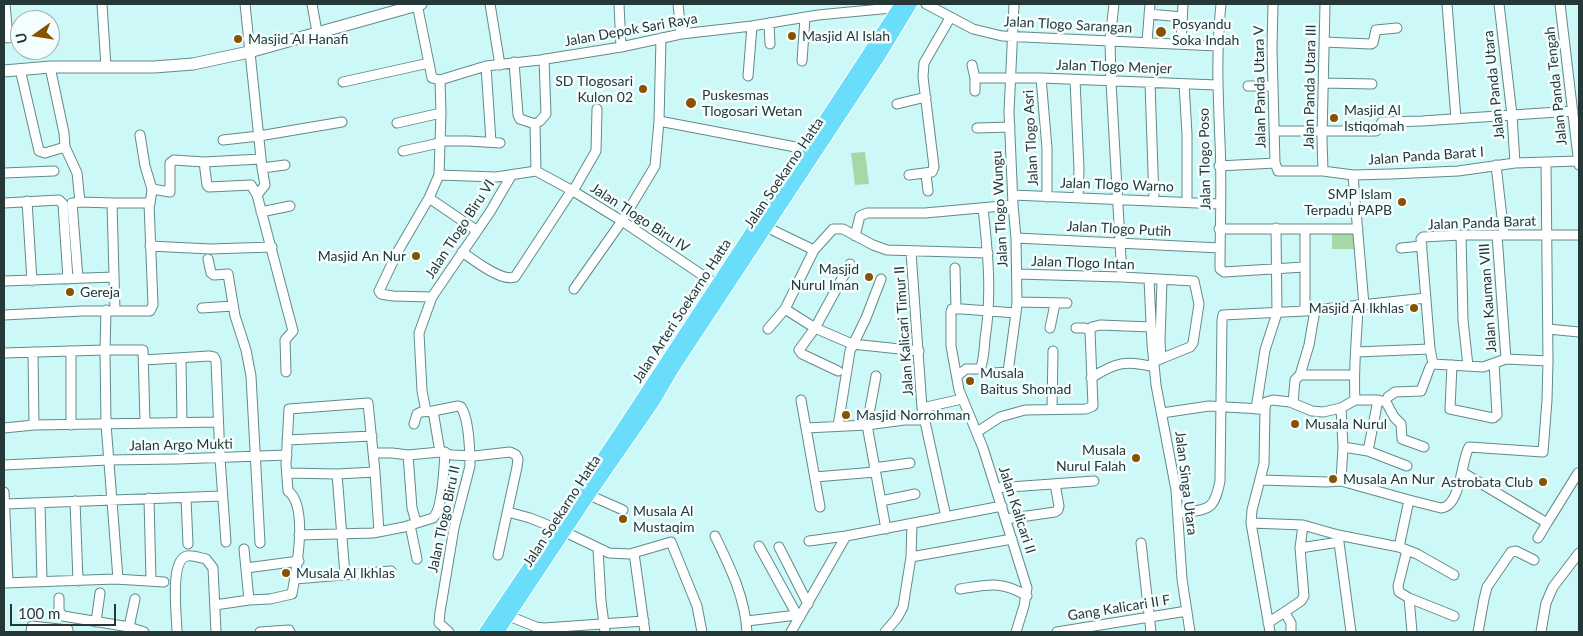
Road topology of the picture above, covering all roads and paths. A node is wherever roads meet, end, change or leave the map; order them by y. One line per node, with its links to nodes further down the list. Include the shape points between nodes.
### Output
1 (5, 4): 31 (street)
2 (102, 4): 49 (street)
3 (245, 4): 40 (street)
4 (312, 4): 28 (street)
5 (418, 4): 28 (street); 44 (street)
6 (490, 4): 45 (street)
7 (619, 4): 38 (street)
8 (678, 4): 29 (street)
9 (926, 4): 24 (street, Jalan Tlogo Sarangan)
10 (1014, 4): 30 (street, Jalan Tlogo Wungu)
11 (1114, 4): 33 (street)
12 (1150, 4): 21 (street)
13 (1183, 4): 22 (street)
14 (1221, 4): 39 (street, Jalan Tlogo Poso)
15 (1273, 4): 66 (street, Jalan Panda Utara V)
16 (1325, 4): 35 (street, Jalan Panda Utara III)
17 (1447, 4): 74 (street)
18 (1499, 4): 73 (street, Jalan Panda Utara)
19 (1560, 4): 71 (street, Jalan Panda Tengah)
20 (905, 5): 23 (street, Jalan Depok Sari Raya); 91 (main road, Jalan Arteri Soekarno Hatta); 132 (main road, Jalan Soekarno Hatta, via 880,55)
21 (1150, 14): 22 (street); 34 (street)
22 (1182, 17): 37 (street)
23 (805, 18): 25 (street, Jalan Depok Sari Raya); 42 (street)
24 (950, 18): 30 (street, Jalan Tlogo Sarangan, via 973,30); 68 (street, via 924,63)
25 (769, 24): 26 (street, Jalan Depok Sari Raya); 36 (street)
26 (752, 26): 29 (street, Jalan Depok Sari Raya); 52 (street)
27 (1397, 28): 35 (street, via 1376,30 1372,44)
28 (317, 32): 40 (street)
29 (681, 34): 32 (street, Jalan Depok Sari Raya)
30 (1012, 37): 33 (street, Jalan Tlogo Sarangan); 54 (street, Jalan Tlogo Wungu)
31 (8, 38)
32 (661, 38): 38 (street, Jalan Depok Sari Raya); 75 (street)
33 (1110, 40): 34 (street, Jalan Tlogo Sarangan); 59 (street)
34 (1148, 42): 37 (street, Jalan Tlogo Sarangan)
35 (1324, 42): 62 (street, Jalan Panda Utara III)
36 (770, 44)
37 (1181, 44): 39 (street, Jalan Tlogo Sarangan)
38 (621, 46): 41 (street, Jalan Depok Sari Raya)
39 (1217, 46): 64 (street, Jalan Tlogo Poso)
40 (249, 52): 49 (street, via 194,64); 84 (street)
41 (544, 59): 43 (street, Jalan Depok Sari Raya); 78 (street, via 546,114)
42 (802, 61)
43 (514, 62): 45 (street, Jalan Depok Sari Raya); 78 (street, via 518,115 520,119)
44 (428, 63): 56 (street, via 432,78); 58 (street)
45 (500, 64): 47 (street, Jalan Depok Sari Raya)
46 (972, 65): 53 (street)
47 (486, 66): 56 (street, Jalan Depok Sari Raya); 87 (street)
48 (50, 67): 49 (street); 50 (street); 90 (street)
49 (106, 67)
50 (20, 69): 51 (street); 90 (street, via 39,151)
51 (4, 71)
52 (748, 76)
53 (975, 78): 54 (street, Jalan Tlogo Menjer); 67 (street)
54 (1011, 78): 55 (street, Jalan Tlogo Menjer); 79 (street, Jalan Tlogo Wungu)
55 (1041, 78): 57 (street, Jalan Tlogo Menjer); 115 (street, Jalan Tlogo Asri)
56 (440, 80): 72 (street)
57 (1075, 80): 59 (street, Jalan Tlogo Menjer); 117 (street)
58 (343, 82)
59 (1111, 82): 60 (street, Jalan Tlogo Menjer); 119 (street)
60 (1150, 83): 61 (street, Jalan Tlogo Menjer); 121 (street)
61 (1184, 84): 64 (street, Jalan Tlogo Menjer); 122 (street)
62 (1324, 84): 63 (street); 81 (street, Jalan Panda Utara III)
63 (1372, 84)
64 (1217, 86): 100 (street, Jalan Tlogo Poso)
65 (1248, 86): 66 (street)
66 (1272, 86): 82 (street, Jalan Panda Utara V)
67 (975, 91)
68 (926, 97): 69 (street); 106 (street, via 934,167)
69 (897, 104)
70 (597, 109): 113 (street, Jalan Tlogo Biru IV, via 596,151)
71 (1572, 111): 73 (street); 89 (street, Jalan Panda Tengah)
72 (441, 113): 77 (street); 86 (street)
73 (1512, 115): 74 (street); 95 (street, Jalan Panda Utara)
74 (1456, 119): 81 (street, via 1382,122 1376,131)
75 (659, 121): 91 (street); 131 (street, via 655,166)
76 (342, 122): 84 (street)
77 (397, 124)
78 (535, 124): 103 (street)
79 (1010, 127): 80 (street); 118 (street, Jalan Tlogo Wungu)
80 (977, 128)
81 (1322, 130): 82 (street); 104 (street, Jalan Panda Utara III)
82 (1274, 131): 101 (street, Jalan Panda Utara V)
83 (140, 135): 111 (street)
84 (258, 136): 85 (street); 94 (street)
85 (223, 140)
86 (441, 141): 87 (street); 92 (street); 107 (street)
87 (490, 142): 88 (street)
88 (500, 143)
89 (1578, 145): 97 (street, Jalan Panda Tengah)
90 (64, 147): 124 (street, via 77,173)
91 (806, 149): 132 (main road, Jalan Arteri Soekarno Hatta)
92 (403, 151)
93 (204, 162): 94 (street); 111 (street, via 174,160 170,163 170,192); 112 (street, via 209,187 249,184)
94 (262, 163): 98 (street); 112 (street, via 265,185)
95 (1516, 163): 96 (street, Jalan Panda Barat I); 99 (street, Jalan Panda Barat I)
96 (1546, 163): 97 (street, Jalan Panda Barat I); 140 (street)
97 (1578, 163)
98 (285, 165)
99 (1496, 165): 109 (street, Jalan Panda Barat I, via 1458,171); 139 (street, Jalan Kauman VIII)
100 (1220, 166): 101 (street, Jalan Panda Barat I); 127 (street, Jalan Tlogo Poso)
101 (1276, 166): 104 (street, Jalan Panda Barat I, via 1283,172)
102 (54, 171): 105 (street)
103 (536, 171): 110 (street); 113 (street, Jalan Tlogo Biru IV)
104 (1323, 171): 109 (street, Jalan Panda Barat I)
105 (4, 172)
106 (926, 174): 108 (street); 114 (street)
107 (438, 175): 110 (street); 116 (street)
108 (909, 175)
109 (1353, 175): 136 (street)
110 (512, 176): 137 (street, Jalan Tlogo Biru VI)
111 (152, 189): 126 (street)
112 (254, 191): 130 (street)
113 (573, 191): 131 (street, Jalan Tlogo Biru IV); 151 (street, via 515,277 508,279)
114 (928, 191)
115 (1047, 197): 117 (street, Jalan Tlogo Warno); 118 (street, Jalan Tlogo Warno)
116 (429, 198): 137 (street); 170 (street, via 379,291 392,296)
117 (1078, 198): 119 (street, Jalan Tlogo Warno)
118 (1013, 200): 129 (street, Jalan Tlogo Warno); 143 (street, Jalan Tlogo Wungu)
119 (1119, 200): 121 (street, Jalan Tlogo Warno); 144 (street)
120 (27, 201): 123 (street); 124 (street); 167 (street)
121 (1154, 201): 122 (street, Jalan Tlogo Warno)
122 (1187, 201): 127 (street, Jalan Tlogo Warno)
123 (4, 203)
124 (72, 203): 125 (street); 162 (street)
125 (112, 203): 126 (street); 160 (street)
126 (150, 204): 145 (street)
127 (1220, 204): 133 (street, Jalan Tlogo Poso)
128 (290, 206): 130 (street)
129 (983, 208): 142 (street, Jalan Tlogo Warno, via 863,214); 153 (street)
130 (261, 212): 147 (street)
131 (622, 221): 168 (street, Jalan Tlogo Biru IV); 169 (street)
132 (762, 225): 150 (street); 168 (main road, Jalan Arteri Soekarno Hatta); 249 (main road, Jalan Soekarno Hatta, via 654,400)
133 (1219, 228): 134 (street); 148 (street, Jalan Tlogo Poso)
134 (1276, 228): 135 (street); 158 (street)
135 (1305, 229): 136 (street); 156 (street)
136 (1358, 229): 175 (street)
137 (476, 230): 151 (street, Jalan Tlogo Biru VI)
138 (1461, 235): 139 (street, Jalan Panda Barat); 146 (street, Jalan Panda Barat, via 1427,236 1421,239); 212 (street, via 1463,320)
139 (1500, 235): 140 (street, Jalan Panda Barat); 205 (street, Jalan Kauman VIII)
140 (1546, 235): 141 (street, Jalan Panda Barat); 192 (street)
141 (1579, 235)
142 (855, 236): 150 (street, via 843,229 833,229); 152 (street, via 887,250)
143 (1016, 238): 144 (street, Jalan Tlogo Putih); 159 (street, Jalan Tlogo Wungu)
144 (1120, 243): 148 (street, Jalan Tlogo Putih); 161 (street)
145 (150, 246): 147 (street); 180 (street, via 151,309)
146 (1422, 246): 149 (street); 171 (street, Jalan Panda Barat)
147 (272, 248): 214 (street, via 293,331 284,342)
148 (1220, 248): 158 (street, Jalan Tlogo Poso, via 1221,271)
149 (1401, 248)
150 (814, 250): 178 (street)
151 (462, 252): 170 (street, Jalan Tlogo Biru VI)
152 (912, 252): 153 (street); 201 (street, Jalan Kalicari Timur II)
153 (988, 253): 182 (street)
154 (208, 259): 176 (street, via 211,273 228,274)
155 (850, 264): 188 (street)
156 (1304, 267): 158 (street); 183 (street)
157 (955, 268): 179 (street)
158 (1276, 269): 185 (street)
159 (1017, 274): 161 (street, Jalan Tlogo Intan); 172 (street, Jalan Tlogo Wungu)
160 (114, 276): 162 (street); 180 (street)
161 (1122, 277): 164 (street, Jalan Tlogo Intan)
162 (73, 279): 167 (street)
163 (881, 279): 195 (street)
164 (1149, 279): 165 (street, Jalan Tlogo Intan); 187 (street)
165 (1162, 280): 208 (street); 208 (street, Jalan Tlogo Intan, via 1194,282 1198,304 1193,344)
166 (4, 281): 167 (street)
167 (32, 281)
168 (717, 285): 249 (main road, Jalan Arteri Soekarno Hatta)
169 (574, 289)
170 (432, 297): 232 (street, Jalan Tlogo Biru VI, via 419,333 422,392)
171 (1426, 298): 175 (street); 196 (street, Jalan Panda Barat)
172 (1017, 302): 173 (street); 184 (street, Jalan Tlogo Wungu)
173 (1055, 304): 174 (street); 189 (street)
174 (1067, 304)
175 (1361, 305): 181 (street); 202 (street)
176 (233, 306): 177 (street); 258 (street, via 249,360)
177 (202, 308)
178 (785, 309): 188 (street); 191 (street)
179 (956, 309): 182 (street); 218 (street, Jalan Kalicari II, via 951,312 951,346)
180 (111, 310): 186 (street); 197 (street)
181 (1315, 310): 183 (street); 216 (street)
182 (989, 311): 184 (street); 218 (street, via 981,368 966,369)
183 (1305, 311): 185 (street)
184 (1016, 313): 215 (street, Jalan Tlogo Wungu, via 1008,372)
185 (1277, 313): 223 (street, via 1226,314 1222,317); 228 (street, via 1265,350)
186 (4, 316)
187 (1151, 327): 193 (street, via 1100,325); 208 (street)
188 (815, 328): 195 (street); 213 (street, via 800,353)
189 (1050, 328)
190 (1076, 328): 193 (street)
191 (768, 329)
192 (1548, 329): 194 (street); 207 (street)
193 (1090, 330): 220 (street)
194 (1579, 332)
195 (852, 344): 201 (street); 243 (street)
196 (1430, 349): 202 (street); 210 (street, Jalan Panda Barat)
197 (105, 350): 199 (street); 206 (street, via 141,350); 238 (street)
198 (1053, 350): 231 (street)
199 (71, 351): 200 (street); 241 (street)
200 (33, 352): 203 (street); 240 (street)
201 (919, 352): 229 (street, Jalan Kalicari Timur II)
202 (1356, 352): 219 (street)
203 (4, 353)
204 (181, 359): 206 (street); 236 (street); 237 (street, via 214,357)
205 (1506, 359): 207 (street); 209 (street)
206 (144, 360): 235 (street)
207 (1548, 361): 266 (street, via 1542,452 1470,446)
208 (1156, 363): 220 (street, via 1124,363); 233 (street, Jalan Singa Utara, via 1156,386)
209 (1494, 363): 211 (street, via 1497,416 1493,418 1449,408); 212 (street, via 1483,367)
210 (1433, 364): 211 (street); 221 (street, via 1421,391 1395,392)
211 (1452, 365): 212 (street)
212 (1468, 366)
213 (838, 371)
214 (286, 372)
215 (994, 373)
216 (1300, 375): 219 (street); 227 (street, via 1295,380)
217 (876, 376): 242 (street)
218 (956, 376): 222 (street, Jalan Kalicari II)
219 (1353, 376): 225 (street)
220 (1091, 378): 231 (street, via 1093,406)
221 (1388, 397)
222 (962, 399): 229 (street); 246 (street, Jalan Kalicari II)
223 (1221, 399): 228 (street); 233 (street, via 1209,406); 292 (street, via 1217,498 1207,509)
224 (801, 400): 245 (street)
225 (1355, 400): 226 (street); 230 (street)
226 (1378, 400): 251 (street, via 1386,402 1401,424 1402,439); 252 (street)
227 (1293, 403): 228 (street, via 1273,400); 230 (street, via 1312,411)
228 (1259, 405): 271 (street, via 1264,464)
229 (922, 408): 234 (street, Jalan Kalicari Timur II)
230 (1341, 408): 250 (street)
231 (1052, 409): 246 (street, via 1025,410 1000,417)
232 (430, 411): 239 (street, via 417,414); 253 (street, Jalan Tlogo Biru VI); 257 (street, Jalan Tlogo Biru II, via 461,407)
233 (1162, 413): 349 (street, Jalan Singa Utara, via 1176,490)
234 (925, 420): 242 (street); 293 (street, Jalan Kalicari Timur II)
235 (145, 422): 236 (street); 238 (street)
236 (182, 422): 237 (street)
237 (218, 422): 259 (street)
238 (106, 424): 241 (street); 260 (street)
239 (414, 424)
240 (34, 425): 241 (street); 244 (street)
241 (71, 425)
242 (866, 425): 243 (street); 264 (street)
243 (838, 426): 245 (street)
244 (4, 428)
245 (806, 428): 270 (street)
246 (976, 432): 275 (street, Jalan Kalicari II)
247 (372, 436): 248 (street); 248 (street, via 366,402 289,409); 254 (street)
248 (288, 440): 255 (street)
249 (621, 440): 278 (main road, Jalan Soekarno Hatta); 301 (main road, Jalan Arteri Soekarno Hatta)
250 (1342, 446): 252 (street); 273 (street)
251 (1424, 447)
252 (1368, 451): 263 (street)
253 (442, 452): 256 (street); 257 (street); 297 (street, Jalan Tlogo Biru VI, via 442,494 436,515)
254 (374, 453): 256 (street); 265 (street)
255 (287, 455): 258 (street, Jalan Argo Mukti); 267 (street)
256 (408, 455): 297 (street)
257 (470, 456): 291 (street, via 516,454 517,467); 370 (street, Jalan Tlogo Biru II, via 440,612 439,623)
258 (255, 457): 259 (street, Jalan Argo Mukti); 314 (street)
259 (220, 458): 260 (street, Jalan Argo Mukti); 279 (street)
260 (108, 460): 262 (street, Jalan Argo Mukti); 282 (street)
261 (910, 462): 264 (street)
262 (4, 465)
263 (1408, 466)
264 (875, 470): 270 (street); 285 (street)
265 (375, 472): 269 (street); 302 (street)
266 (1462, 472): 283 (street, via 1453,500 1444,508); 296 (street)
267 (287, 473): 269 (street); 304 (street, via 288,491 297,503)
268 (1578, 473): 296 (street)
269 (337, 474): 303 (street)
270 (815, 477): 289 (street)
271 (1261, 480): 273 (street); 295 (street)
272 (1094, 481): 274 (street)
273 (1341, 481): 283 (street)
274 (1055, 484): 275 (street); 294 (street, via 1059,506 1056,512)
275 (996, 488): 288 (street, Jalan Kalicari II)
276 (4, 492): 287 (street)
277 (915, 494): 285 (street)
278 (589, 495): 290 (street); 301 (main road, Jalan Soekarno Hatta)
279 (222, 496): 281 (street); 311 (street)
280 (148, 498): 281 (street); 282 (street); 336 (street)
281 (186, 498): 313 (street)
282 (111, 500): 284 (street); 334 (street)
283 (1409, 500): 320 (street)
284 (74, 501): 286 (street); 335 (street)
285 (881, 501): 300 (street)
286 (40, 502): 287 (street); 337 (street)
287 (5, 504): 339 (street)
288 (1002, 506): 293 (street); 294 (street, Jalan Kalicari II)
289 (820, 507)
290 (623, 510)
291 (508, 512): 301 (street); 323 (street)
292 (1181, 513)
293 (946, 517): 298 (street)
294 (1006, 519): 309 (street, Jalan Kalicari II)
295 (1251, 523): 299 (street); 360 (street)
296 (1547, 523): 308 (street)
297 (413, 524): 302 (street); 325 (street)
298 (912, 524): 300 (street); 324 (street)
299 (1303, 525): 307 (street); 317 (street)
300 (886, 529): 306 (street)
301 (560, 530): 319 (street); 351 (main road, Jalan Soekarno Hatta); 371 (main road, Jalan Arteri Soekarno Hatta)
302 (379, 532): 303 (street)
303 (343, 534): 304 (street); 331 (street)
304 (299, 535): 326 (street)
305 (715, 536): 356 (street, via 738,586)
306 (846, 536): 310 (street); 347 (street)
307 (1339, 538): 317 (street); 320 (street); 384 (street)
308 (1538, 538)
309 (1012, 539): 324 (street); 341 (street, Jalan Kalicari II)
310 (810, 541)
311 (226, 542)
312 (1141, 543): 354 (street)
313 (188, 544)
314 (260, 544)
315 (759, 546): 352 (street)
316 (779, 547): 347 (street)
317 (1300, 548): 350 (street, via 1304,596)
318 (244, 549): 329 (street)
319 (598, 549): 321 (street, via 609,553); 358 (street)
320 (1403, 549): 332 (street); 344 (street, via 1398,590)
321 (634, 553): 355 (street); 375 (street, via 671,542 697,606)
322 (1579, 553): 328 (street)
323 (498, 555)
324 (911, 557): 362 (street, via 902,607)
325 (417, 559)
326 (299, 560): 329 (street); 333 (street)
327 (1534, 560): 386 (street, via 1516,551 1511,552 1488,587)
328 (1576, 563): 387 (street, via 1553,587)
329 (246, 568): 346 (street)
330 (391, 572): 331 (street)
331 (345, 575): 333 (street)
332 (1454, 575)
333 (295, 578): 346 (street, via 292,594)
334 (118, 579): 335 (street); 336 (street)
335 (78, 581): 337 (street)
336 (151, 581): 338 (street)
337 (42, 582): 339 (street)
338 (164, 582)
339 (6, 583)
340 (960, 589): 341 (street, via 1001,584 1017,590)
341 (1027, 589): 379 (street)
342 (100, 593): 357 (street)
343 (59, 598): 357 (street, via 59,611 63,616)
344 (1409, 598): 353 (street); 385 (street)
345 (135, 600): 359 (street)
346 (249, 600): 348 (street)
347 (808, 604): 352 (street)
348 (214, 605): 366 (street, via 211,564 197,557 182,558 177,565 175,582); 367 (street)
349 (1186, 611): 354 (street, Gang Kalicari II F); 382 (street, Jalan Singa Utara)
350 (1285, 613): 360 (street); 383 (street)
351 (509, 616): 361 (street, via 536,626); 372 (main road, Jalan Soekarno Hatta)
352 (798, 616): 356 (street); 377 (street)
353 (1454, 616)
354 (1148, 617): 380 (street, Gang Kalicari II F); 381 (street)
355 (644, 621): 358 (street); 374 (street)
356 (747, 621): 376 (street)
357 (96, 622): 359 (street)
358 (605, 622): 361 (street); 373 (street)
359 (129, 627): 365 (street)
360 (1269, 628)
361 (561, 629)
362 (887, 630): 378 (street)
363 (68, 631): 364 (street, via 32,626)
364 (31, 632)
365 (144, 632)
366 (177, 632)
367 (216, 632)
368 (260, 632): 369 (street)
369 (290, 632)
370 (449, 632)
371 (485, 632)
372 (498, 632)
373 (605, 632)
374 (645, 632)
375 (702, 632)
376 (747, 632)
377 (791, 632)
378 (898, 632)
379 (1016, 632)
380 (1057, 632)
381 (1151, 632)
382 (1190, 632)
383 (1292, 632)
384 (1351, 632)
385 (1412, 632)
386 (1478, 632)
387 (1541, 632)

